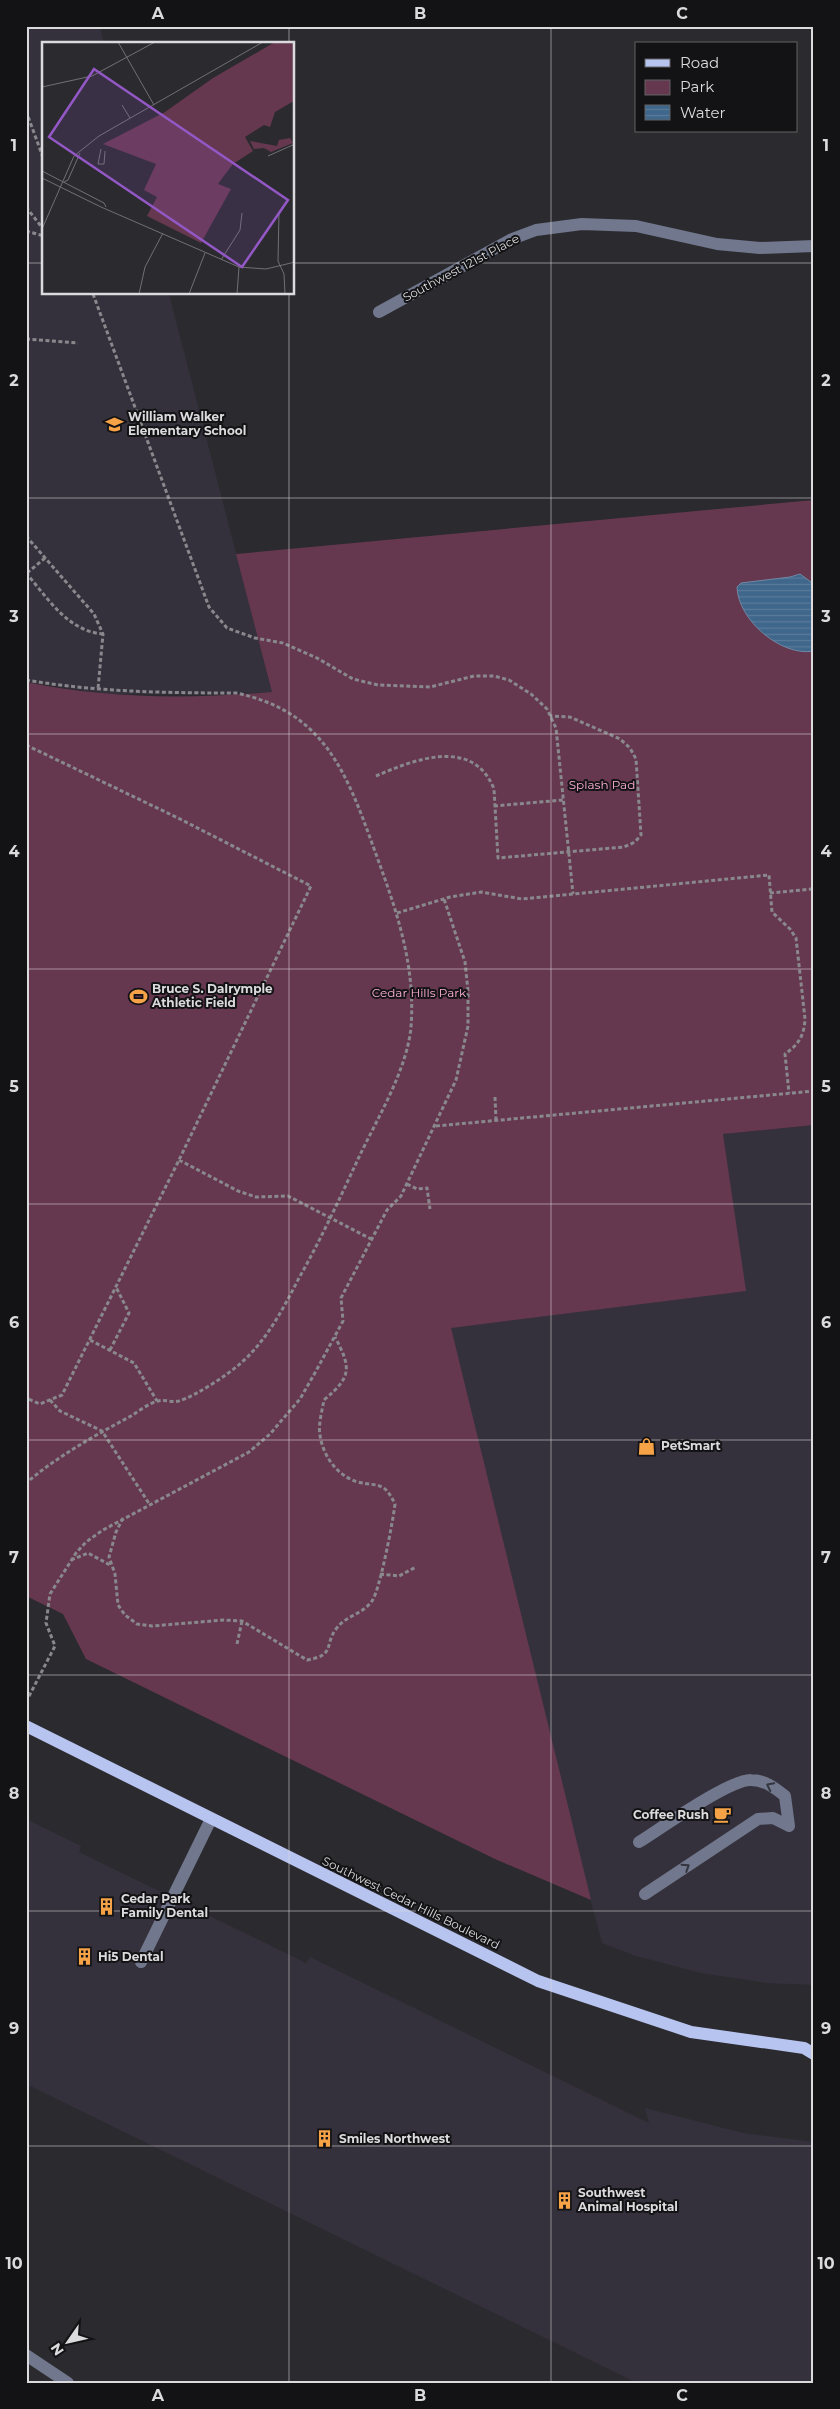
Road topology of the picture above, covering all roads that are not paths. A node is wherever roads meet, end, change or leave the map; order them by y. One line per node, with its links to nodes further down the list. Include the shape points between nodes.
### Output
1 (814, 246): 2 (street, Southwest 121st Place, via 760,248 717,244 636,226 582,224 536,230 512,239)
2 (379, 312)
3 (26, 1726): 4 (main road, Southwest Cedar Hills Boulevard)
4 (211, 1819): 7 (street); 8 (main road, Southwest Cedar Hills Boulevard, via 538,1982 691,2032)
5 (639, 1842): 6 (street, one-way to 5, via 758,1819 773,1818 789,1826 786,1796 770,1784 750,1780 730,1786)
6 (645, 1894)
7 (141, 1962)
8 (810, 2048)
9 (26, 2355): 10 (street)
10 (68, 2383)

